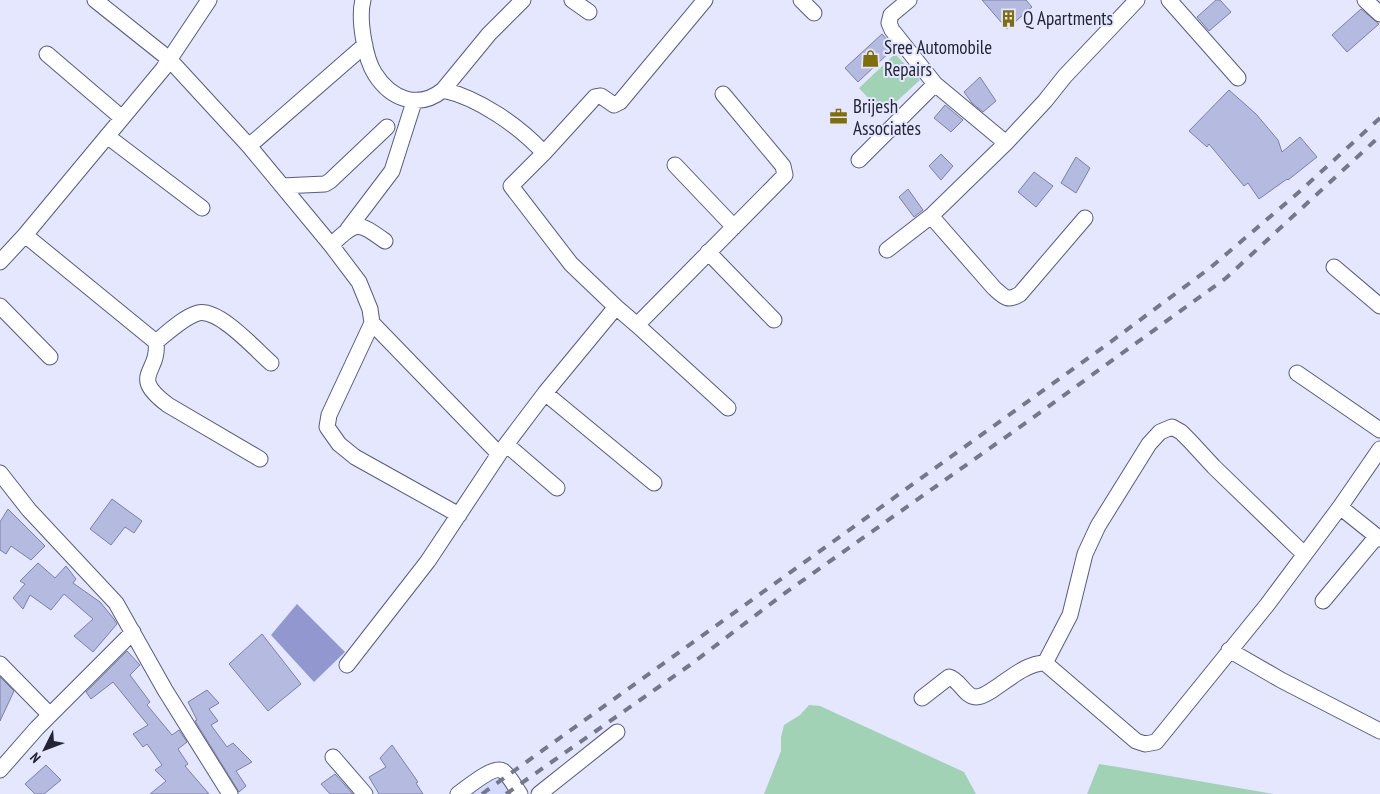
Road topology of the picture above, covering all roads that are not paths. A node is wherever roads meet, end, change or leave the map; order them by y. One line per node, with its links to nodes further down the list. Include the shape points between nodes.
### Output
1 (95, 0): 17 (street)
2 (209, 0): 17 (street)
3 (363, 0): 15 (street, via 360,18)
4 (523, 0): 20 (street, via 489,34)
5 (572, 0): 12 (street)
6 (705, 0): 28 (street, via 620,102 614,105 601,96 595,97)
7 (802, 0): 13 (street)
8 (909, 0): 19 (street, via 891,15 889,23)
9 (1137, 0): 26 (street)
10 (1169, 0): 18 (street)
11 (1365, 0): 14 (street)
12 (588, 12)
13 (814, 13)
14 (1380, 14)
15 (365, 45): 22 (street, via 374,74 394,95); 27 (street)
16 (47, 54): 23 (street)
17 (169, 59): 23 (street); 27 (street)
18 (1238, 78)
19 (935, 84): 26 (street); 29 (street)
20 (443, 90): 22 (street, via 434,98); 28 (street, via 488,109 533,141)
21 (723, 94): 35 (street, via 783,166 785,175)
22 (414, 102): 36 (street, via 392,171)
23 (122, 118): 25 (street)
24 (387, 127): 31 (street, via 325,184)
25 (106, 136): 32 (street); 37 (street)
26 (1006, 143): 33 (street)
27 (249, 146): 31 (street)
28 (544, 153): 46 (street, via 512,186 571,264)
29 (859, 160)
30 (674, 165): 35 (street)
31 (282, 186): 39 (street)
32 (202, 208)
33 (930, 216): 34 (street, via 1005,298 1020,294); 40 (street)
34 (1085, 218)
35 (734, 227): 41 (street)
36 (348, 229): 38 (street, via 364,226); 39 (street)
37 (25, 235): 42 (street); 50 (street)
38 (386, 241)
39 (331, 245): 48 (street, via 359,282)
40 (887, 250)
41 (708, 252): 47 (street); 49 (street)
42 (0, 262)
43 (1334, 267): 45 (street)
44 (0, 306): 51 (street)
45 (1380, 306)
46 (616, 307): 49 (street); 54 (street)
47 (774, 320)
48 (372, 323): 57 (street); 64 (street, via 329,415 327,428 355,457)
49 (637, 324): 55 (street)
50 (156, 342): 52 (street, via 177,324 198,313 210,313); 59 (street, via 158,353 147,375 148,385 155,395)
51 (50, 357)
52 (271, 364)
53 (1297, 373): 56 (street)
54 (545, 393): 57 (street); 61 (street)
55 (728, 408)
56 (1380, 430)
57 (503, 449): 62 (street); 64 (street)
58 (1380, 449): 63 (street)
59 (260, 459)
60 (0, 473): 68 (street, via 29,510 116,603)
61 (654, 483)
62 (557, 488)
63 (1340, 506): 65 (street); 66 (street)
64 (459, 515): 72 (street, via 428,561)
65 (1378, 538): 67 (street)
66 (1304, 554): 69 (street); 70 (street, via 1181,432 1172,427 1160,432 1098,526 1085,554 1070,615)
67 (1323, 602)
68 (133, 632): 74 (street); 79 (street)
69 (1229, 650): 70 (street, via 1164,734 1156,742 1146,744 1136,741); 75 (street)
70 (1045, 663): 73 (street, via 1025,669 984,695 971,696 955,678 949,677)
71 (0, 664): 74 (street)
72 (347, 665)
73 (922, 698)
74 (50, 715): 78 (street)
75 (1380, 731)
76 (617, 732): 83 (street)
77 (334, 757): 80 (street)
78 (0, 770)
79 (230, 794)
80 (365, 794)
81 (458, 794): 82 (street, via 497,769 502,770)
82 (520, 794)
83 (539, 794)

